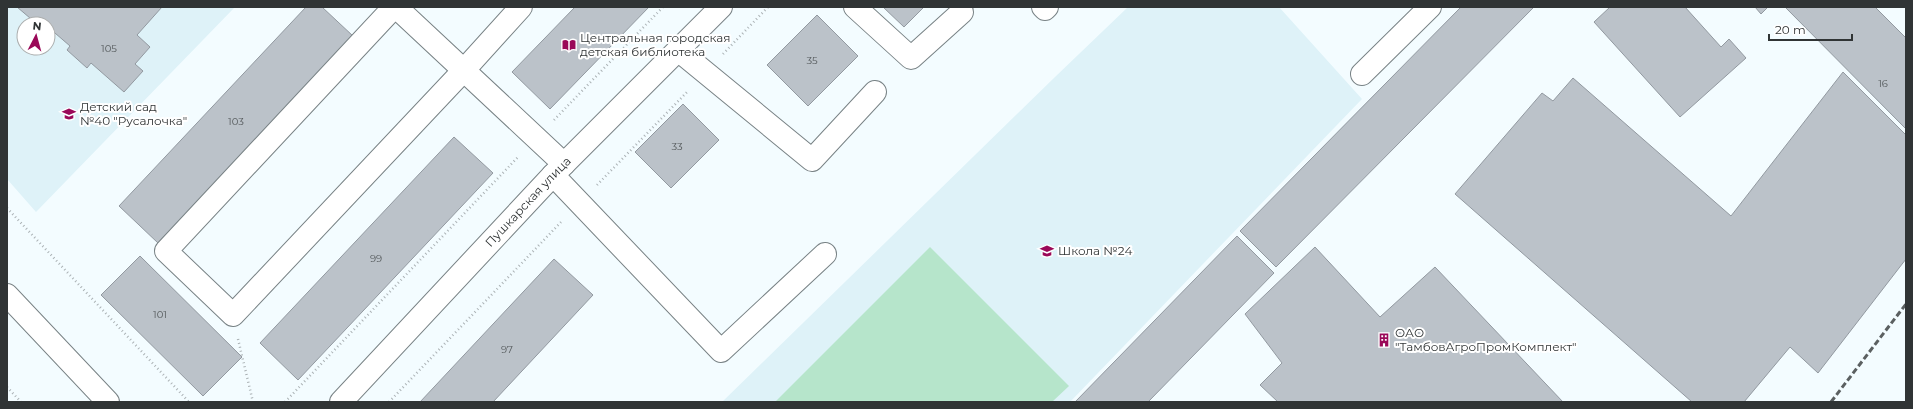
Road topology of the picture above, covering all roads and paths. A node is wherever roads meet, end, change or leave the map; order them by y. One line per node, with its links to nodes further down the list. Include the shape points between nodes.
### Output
1 (395, 7): 11 (street); 19 (street, via 166,251)
2 (521, 7): 11 (street)
3 (663, 7): 14 (path)
4 (721, 7): 10 (street, Пушкарская улица)
5 (855, 7): 9 (street, via 911,58)
6 (1043, 7): 7 (street)
7 (1047, 7)
8 (1430, 7): 12 (street)
9 (962, 12)
10 (678, 50): 13 (street, via 812,160); 15 (street, Пушкарская улица)
11 (464, 70): 14 (street); 19 (street)
12 (1362, 74)
13 (875, 92)
14 (536, 138): 15 (street); 25 (path)
15 (559, 169): 17 (street, via 721,351); 26 (street, Пушкарская улица)
16 (7, 208): 23 (path)
17 (825, 254)
18 (7, 295): 22 (street)
19 (233, 315): 24 (path)
20 (7, 387): 21 (path)
21 (21, 402)
22 (108, 402)
23 (189, 402)
24 (253, 402)
25 (285, 402)
26 (341, 402)

